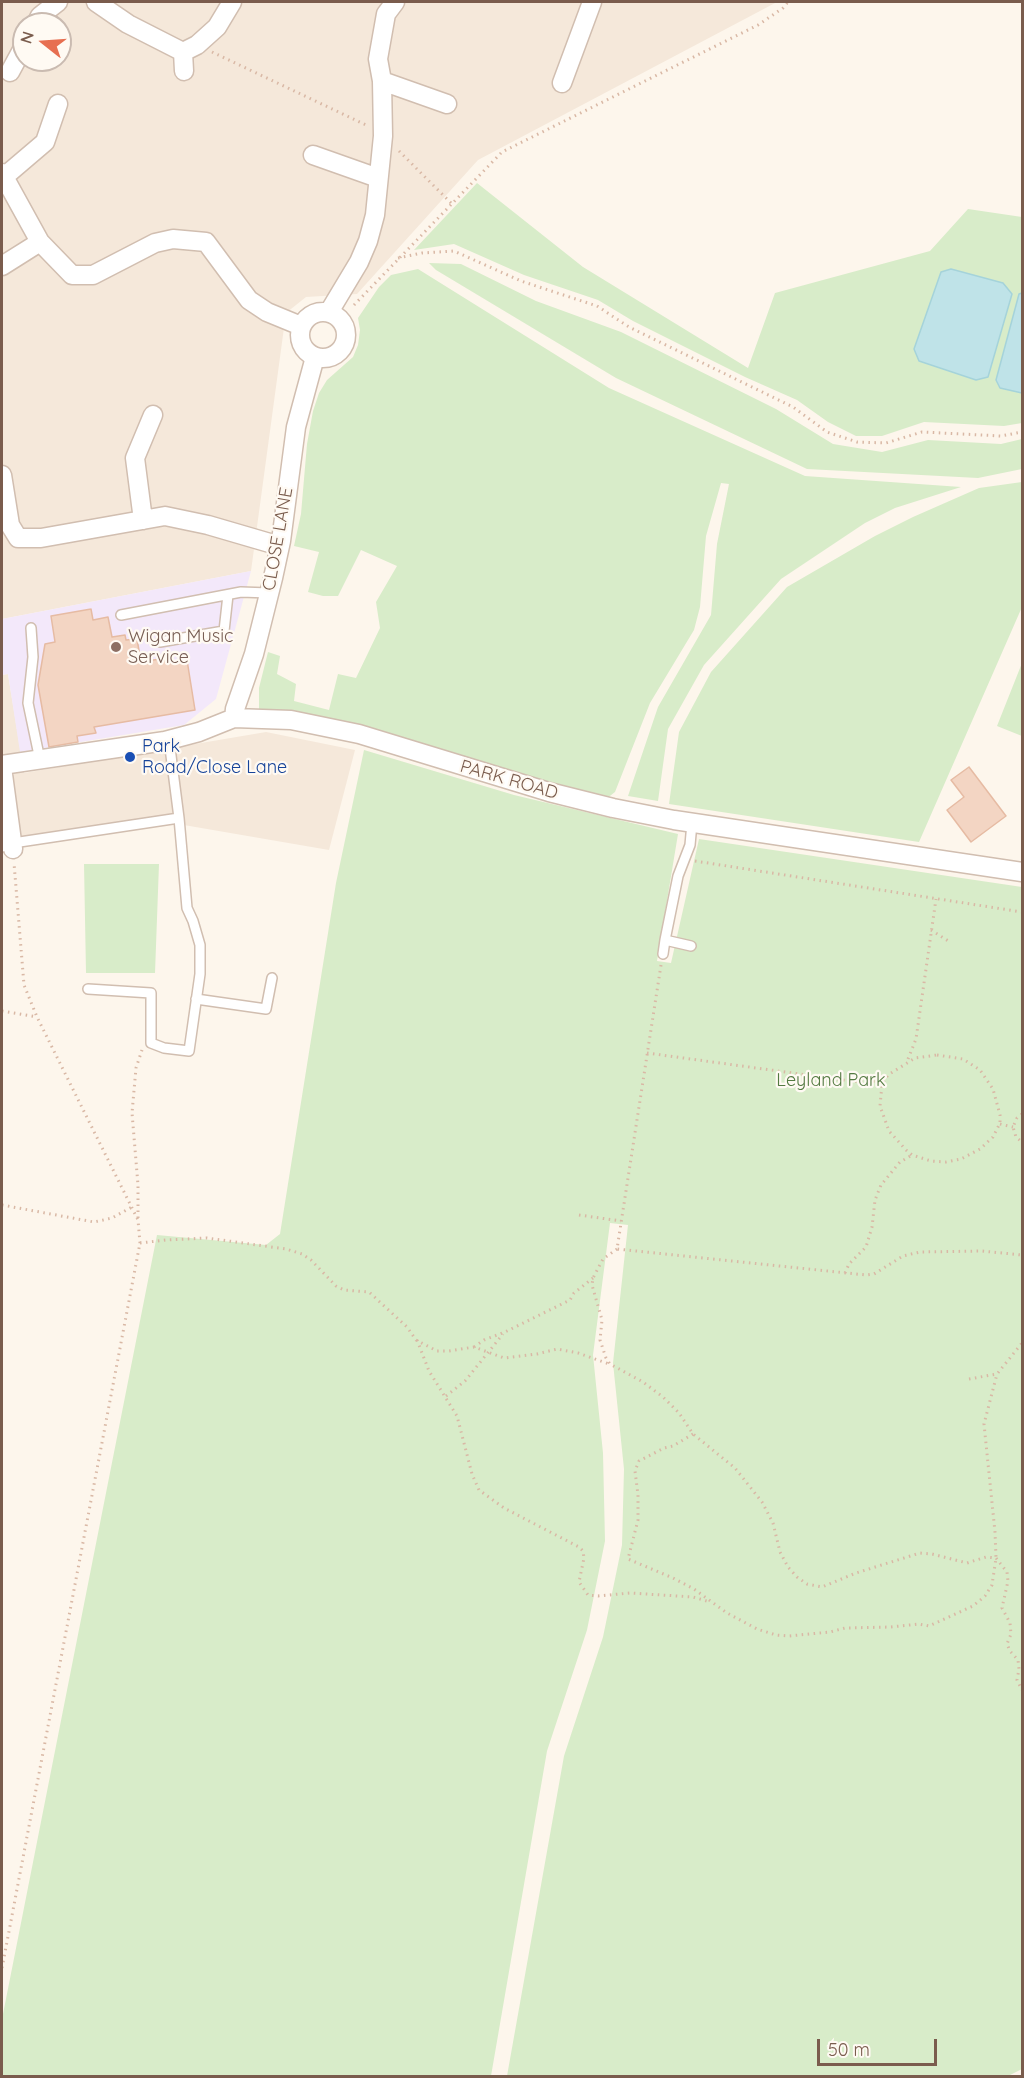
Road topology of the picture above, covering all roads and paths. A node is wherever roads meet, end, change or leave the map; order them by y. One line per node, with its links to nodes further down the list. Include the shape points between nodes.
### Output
1 (58, 2): 7 (street)
2 (96, 2): 8 (street, via 128,24)
3 (232, 2): 8 (street, via 217,27)
4 (395, 2): 12 (street, via 387,14 378,59)
5 (591, 2): 13 (street)
6 (788, 2): 20 (path, via 758,25 502,152)
7 (45, 12)
8 (190, 48): 10 (street); 16 (path, via 355,119)
9 (12, 68): 11 (street)
10 (184, 71)
11 (10, 72)
12 (382, 81): 15 (street); 16 (street)
13 (562, 83)
14 (58, 104): 18 (street, via 45,142)
15 (447, 105)
16 (383, 136): 19 (street); 20 (path)
17 (313, 155): 19 (street, via 335,171)
18 (3, 175): 21 (street)
19 (378, 178): 24 (street, via 368,242)
20 (452, 203): 22 (path)
21 (40, 242): 23 (street); 25 (street, via 72,275 93,275 155,243 173,239 206,242 249,300)
22 (398, 258): 24 (path); 28 (path, via 454,251 521,281 597,306 629,327 793,407 827,432 857,442 886,443 922,432 1001,436)
23 (2, 266)
24 (335, 316): 25 (street, via 315,313); 26 (street, via 346,333 343,348 330,357)
25 (301, 326): 26 (street, via 300,341 308,354)
26 (315, 357): 31 (street, CLOSE LANE, via 296,427)
27 (153, 415): 30 (street, via 135,458)
28 (1023, 432)
29 (2, 475): 30 (street, via 10,525 18,538 41,538)
30 (144, 520): 31 (street, via 165,516)
31 (280, 546): 32 (street, CLOSE LANE)
32 (269, 593): 33 (lane); 37 (street, CLOSE LANE)
33 (228, 595): 34 (lane); 36 (lane, via 224,631)
34 (121, 615)
35 (31, 628): 39 (lane, via 33,657 28,703)
36 (160, 642)
37 (234, 718): 38 (street, PARK ROAD); 42 (street, PARK ROAD, via 326,726 549,792)
38 (169, 740): 39 (street, PARK ROAD); 41 (lane)
39 (40, 760): 40 (street, PARK ROAD)
40 (2, 766): 43 (street)
41 (179, 818): 43 (lane); 55 (lane, via 187,908 200,945)
42 (692, 823): 44 (lane); 45 (street, PARK ROAD)
43 (9, 846): 57 (path, via 24,985)
44 (685, 858): 46 (path, via 702,864); 49 (lane)
45 (1023, 872)
46 (936, 899): 47 (path); 48 (path)
47 (1023, 912)
48 (931, 930): 50 (path); 60 (path, via 916,1039)
49 (665, 940): 51 (lane); 52 (lane)
50 (950, 942)
51 (691, 946)
52 (663, 954): 59 (path)
53 (272, 978): 55 (lane, via 266,1009)
54 (88, 989): 58 (lane, via 151,993)
55 (196, 999): 58 (lane, via 189,1051)
56 (2, 1011): 57 (path)
57 (37, 1017): 68 (path)
58 (151, 1043): 70 (path, via 141,1051 133,1091)
59 (647, 1053): 61 (path, via 851,1081); 71 (path)
60 (908, 1061): 61 (path); 63 (path, via 927,1055 948,1055 974,1065 993,1089)
61 (884, 1080): 66 (path, via 880,1106 885,1122 894,1138)
62 (1023, 1114): 64 (path)
63 (1000, 1123): 64 (path); 66 (path, via 993,1137 961,1159 938,1162)
64 (1013, 1127): 65 (path, via 1016,1137)
65 (1023, 1142)
66 (912, 1155): 75 (path, via 900,1162 877,1191 866,1247)
67 (2, 1205): 68 (path, via 94,1222)
68 (132, 1207): 70 (path)
69 (579, 1215): 71 (path)
70 (138, 1220): 72 (path)
71 (621, 1221): 73 (path)
72 (140, 1244): 78 (path, via 207,1238 302,1254 336,1286 369,1292); 90 (path)
73 (617, 1249): 75 (path); 76 (path, via 603,1259)
74 (1023, 1255): 75 (path, via 920,1252 903,1256 870,1275)
75 (845, 1273)
76 (593, 1278): 77 (path, via 570,1300); 82 (path, via 593,1294 602,1320 602,1351)
77 (505, 1332): 80 (path); 81 (path)
78 (417, 1340): 80 (path, via 437,1351); 85 (path, via 429,1371)
79 (1023, 1343): 83 (path)
80 (474, 1347): 81 (path)
81 (489, 1352): 82 (path, via 514,1358 557,1349); 85 (path, via 465,1381)
82 (610, 1365): 86 (path, via 663,1397)
83 (997, 1374): 84 (path); 87 (path, via 984,1424)
84 (969, 1379)
85 (446, 1396): 88 (path, via 457,1416 479,1490 504,1508 579,1547 584,1557 579,1582 588,1594 693,1597)
86 (693, 1434): 87 (path, via 735,1468 750,1487 773,1523 788,1567 807,1584 833,1584 920,1553 967,1563); 88 (path, via 639,1461 634,1471 638,1520 628,1558 694,1589)
87 (996, 1558): 88 (path, via 992,1585 985,1596 974,1606 929,1626 776,1635 757,1629); 89 (path, via 1007,1572 1002,1608 1010,1623 1007,1644 1018,1660 1017,1680)
88 (715, 1604)
89 (1023, 1690)
90 (2, 1968)

